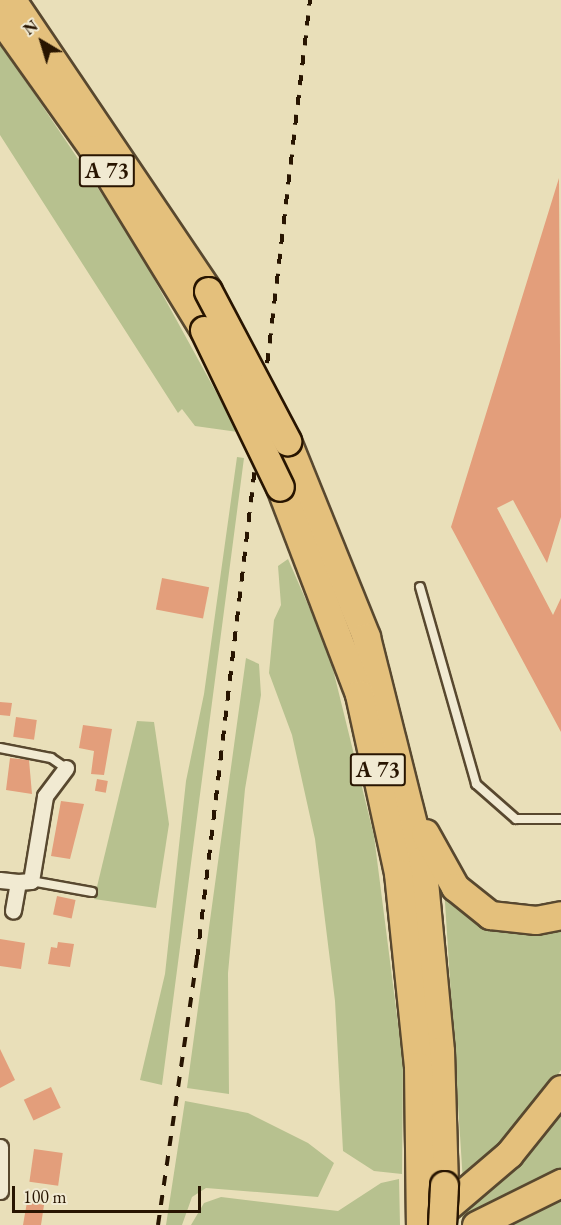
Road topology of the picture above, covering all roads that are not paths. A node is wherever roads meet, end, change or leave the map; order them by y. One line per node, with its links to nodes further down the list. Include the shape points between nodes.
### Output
1 (12, 0): 6 (highway, A 73, bridge, via 208,291 287,441 366,637)
2 (0, 18): 16 (highway, A 73, bridge, via 93,149 204,330 280,487 355,684 380,777 410,964)
3 (420, 587): 7 (lane, via 476,784 516,819)
4 (0, 748): 5 (lane, via 51,758)
5 (66, 768): 9 (street, via 45,796)
6 (408, 796): 12 (highway, via 435,856 470,902 510,920); 16 (highway, A 73, via 433,957)
7 (561, 819)
8 (0, 880): 9 (street)
9 (24, 881): 10 (lane); 11 (street)
10 (92, 892)
11 (13, 911)
12 (561, 915)
13 (561, 1089): 19 (highway, via 509,1154)
14 (0, 1148): 17 (street)
15 (561, 1183): 21 (highway)
16 (432, 1190): 18 (highway, A 73); 20 (highway, A 73, bridge)
17 (0, 1191)
18 (420, 1225)
19 (426, 1225)
20 (442, 1225)
21 (477, 1225)

